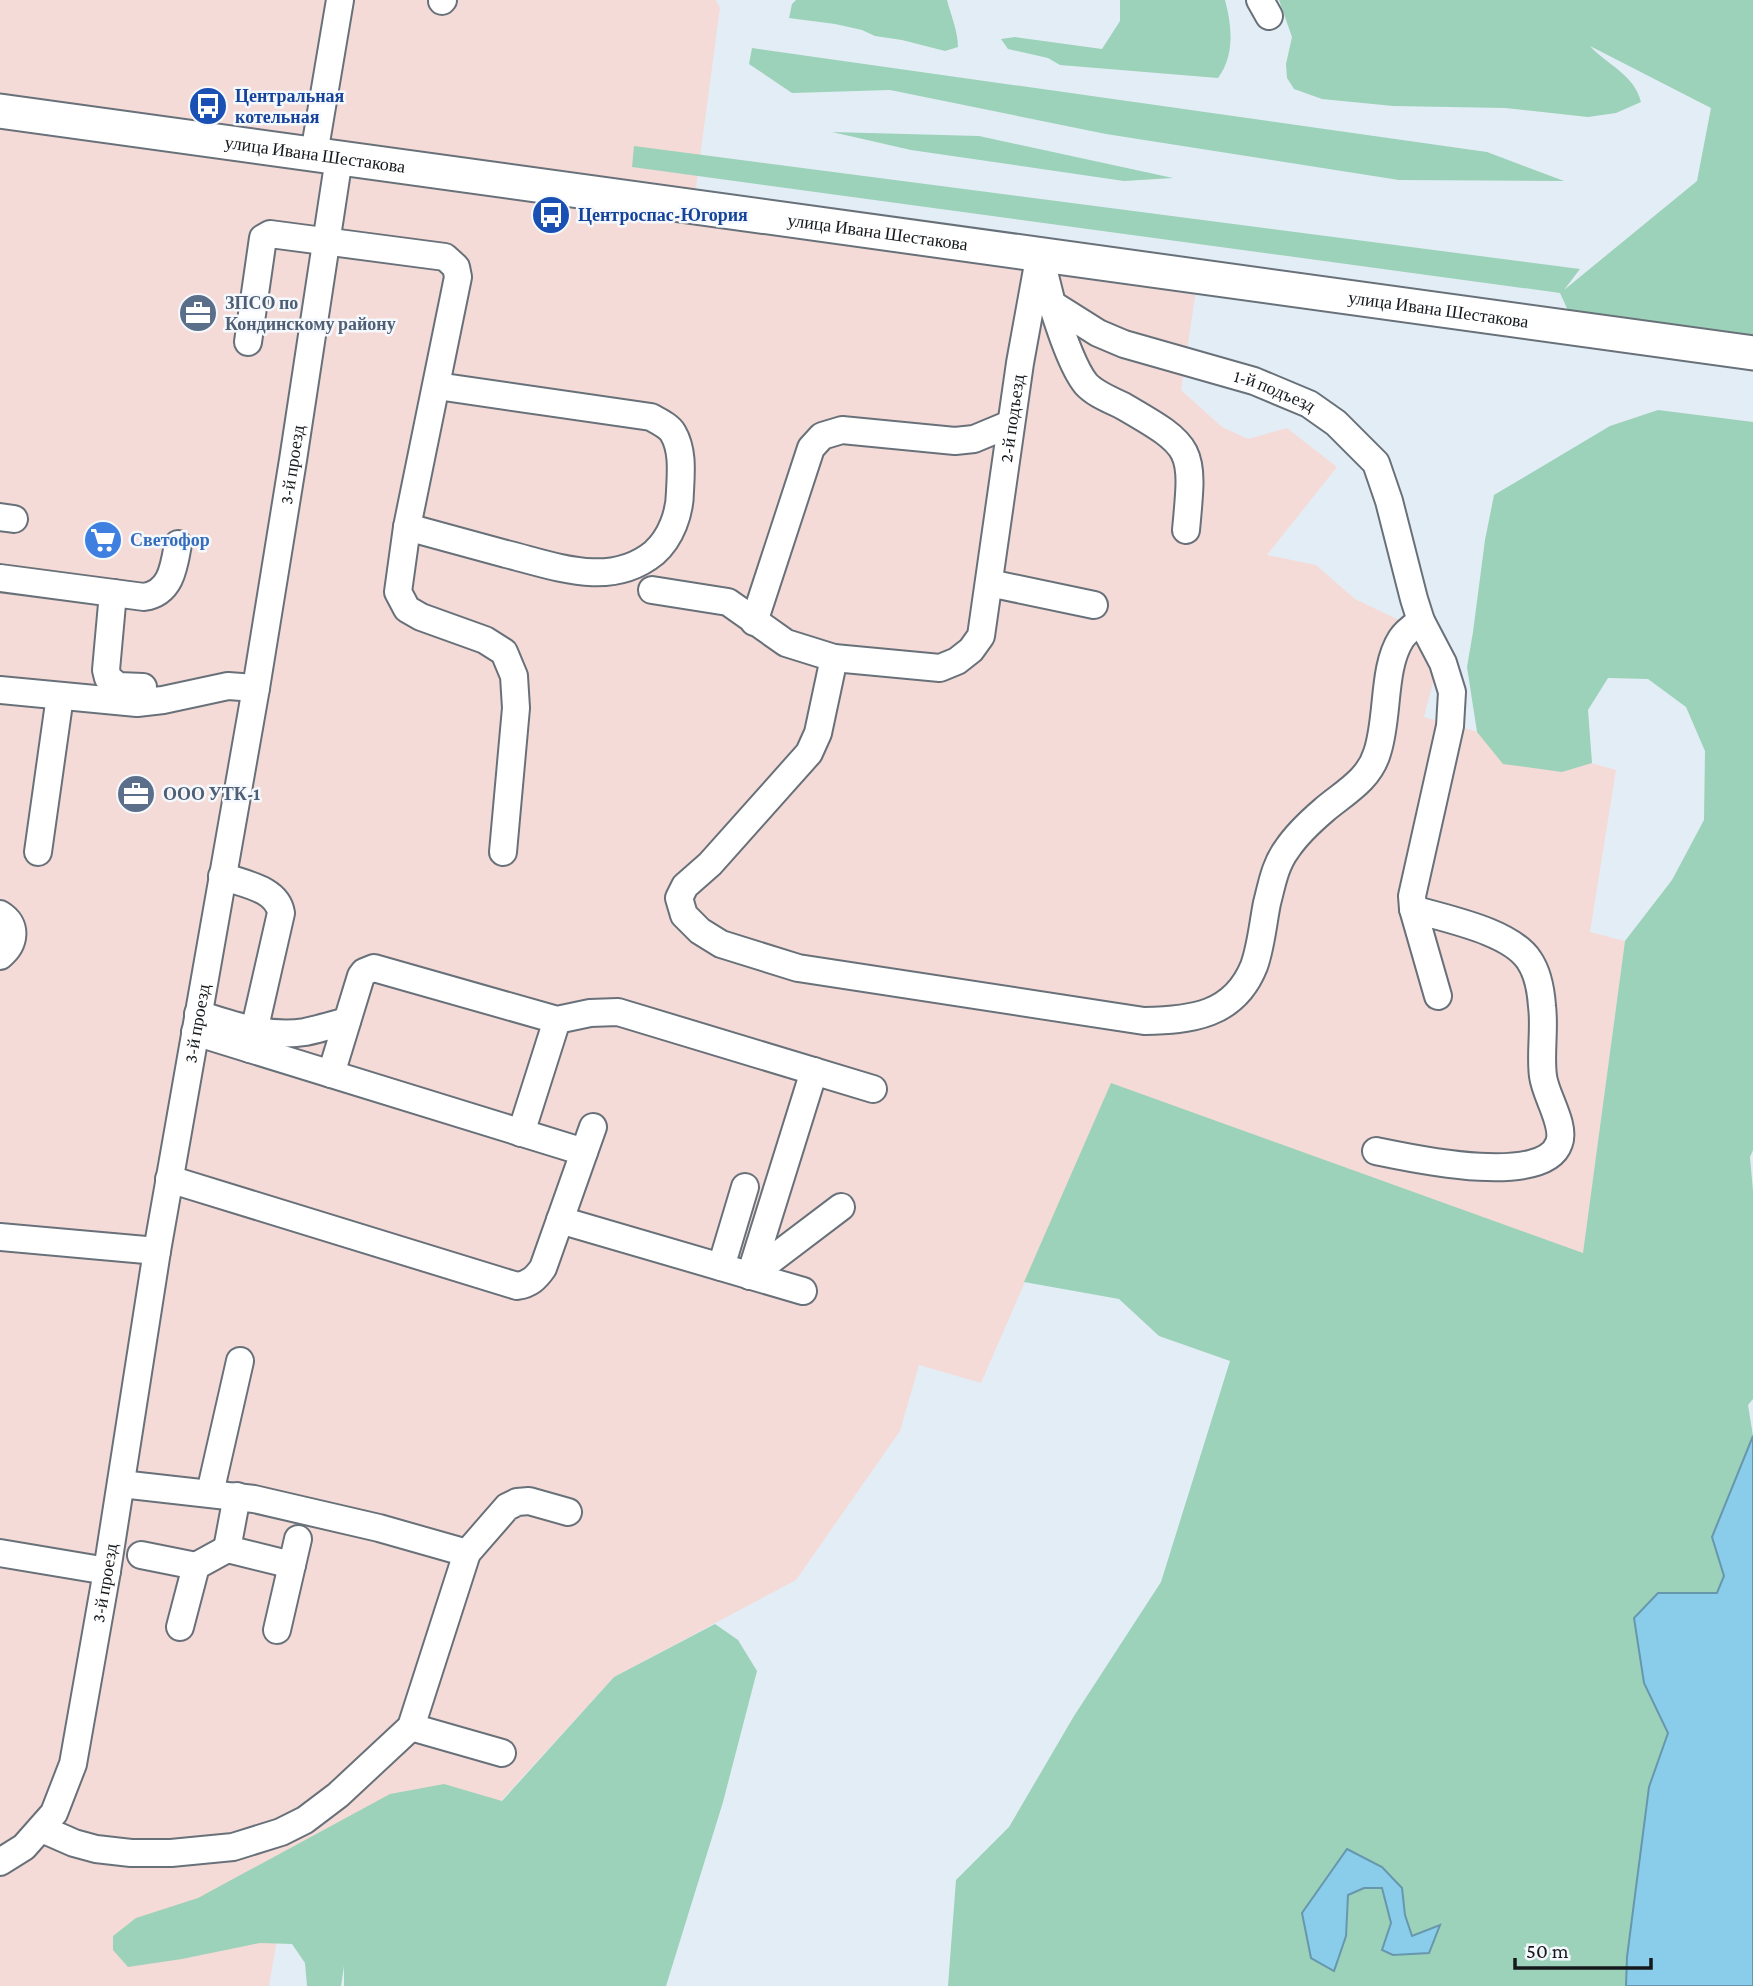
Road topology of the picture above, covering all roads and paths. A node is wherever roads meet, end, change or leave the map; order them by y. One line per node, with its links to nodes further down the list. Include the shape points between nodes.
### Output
1 (340, 0): 3 (street, 3-й проезд)
2 (0, 111): 3 (main road, улица Ивана Шестакова)
3 (327, 156): 4 (street, 3-й проезд); 5 (main road, улица Ивана Шестакова)
4 (326, 242): 7 (street, via 270,234 263,238); 9 (street, via 444,257 456,267 458,277); 22 (street, 3-й проезд)
5 (1040, 256): 6 (street); 8 (main road, улица Ивана Шестакова); 10 (street, 2-й подъезд)
6 (1052, 304): 12 (street, via 1089,387 1180,445 1191,475); 19 (street, 1-й подъезд, via 1124,344 1254,381 1310,404 1336,423 1376,463)
7 (248, 342)
8 (1753, 354)
9 (437, 386): 11 (street); 11 (street, via 651,417 672,431 681,458 680,497 663,545 642,562 602,574 573,571)
10 (1010, 424): 15 (street, 2-й подъезд); 20 (street, via 974,439 955,441 842,430 822,436 811,447)
11 (407, 527): 27 (street, via 398,592 407,609 485,640 504,652 514,676 516,708)
12 (1186, 530)
13 (178, 544): 17 (street, via 173,571 160,592 144,597)
14 (0, 578): 17 (street)
15 (989, 583): 18 (street); 21 (street, 2-й подъезд, via 981,636 957,661 940,668)
16 (652, 590): 20 (street, 2-й подъезд, via 728,602)
17 (113, 593): 24 (street, via 106,670 112,684)
18 (1094, 605)
19 (1421, 621): 21 (street, via 1398,646 1371,768 1285,851 1275,872 1255,964 1241,991 1214,1010 1181,1020 1143,1021 798,968 721,944 684,915 679,898 685,886 809,753 818,733); 29 (street, 1-й подъезд, via 1450,680 1452,711)
20 (754, 622): 21 (street, 2-й подъезд, via 786,643)
21 (834, 658)
22 (256, 688): 24 (street); 28 (street, 3-й проезд)
23 (0, 690): 25 (street)
24 (205, 690): 25 (street, via 137,703)
25 (60, 696): 26 (street)
26 (38, 852)
27 (503, 852)
28 (222, 876): 35 (street, 3-й проезд); 36 (street, via 273,895 280,902 280,925)
29 (1413, 909): 32 (street); 42 (street, via 1496,935 1529,960 1542,1008 1545,1092 1560,1142 1545,1158 1500,1167 1443,1165)
30 (0, 914): 31 (street, via 13,936)
31 (0, 956)
32 (1438, 996)
33 (557, 1020): 34 (street, via 374,968 361,976); 37 (street, via 618,1012); 41 (street)
34 (347, 1021): 36 (street); 38 (street)
35 (197, 1023): 36 (street); 44 (street, 3-й проезд)
36 (252, 1040): 38 (street)
37 (814, 1071): 39 (street); 51 (street)
38 (331, 1074): 41 (street)
39 (873, 1089)
40 (593, 1127): 43 (street)
41 (521, 1133): 43 (street)
42 (1376, 1151)
43 (584, 1152): 47 (street)
44 (169, 1179): 47 (street, via 517,1286 527,1285 543,1268); 49 (street, 3-й проезд)
45 (745, 1186): 50 (street)
46 (841, 1207): 51 (street)
47 (560, 1220): 50 (street)
48 (0, 1237): 49 (street)
49 (157, 1251): 54 (street, 3-й проезд)
50 (721, 1267): 51 (street)
51 (750, 1276): 52 (street)
52 (803, 1291)
53 (240, 1361): 55 (street)
54 (121, 1484): 55 (street); 63 (street, 3-й проезд)
55 (209, 1493): 56 (street)
56 (237, 1496): 58 (street); 60 (street)
57 (568, 1512): 60 (street, via 517,1502 507,1507)
58 (228, 1549): 62 (street); 65 (street, via 295,1552)
59 (0, 1553): 63 (street)
60 (467, 1553): 66 (street)
61 (141, 1555): 62 (street)
62 (196, 1566): 64 (street)
63 (107, 1571): 68 (street, 3-й проезд, via 73,1764 54,1813)
64 (180, 1627)
65 (277, 1630)
66 (411, 1727): 67 (street); 68 (street, via 318,1812 259,1840 209,1851 131,1853 85,1846)
67 (502, 1753)
68 (42, 1829): 69 (street, 3-й проезд)
69 (0, 1862)

